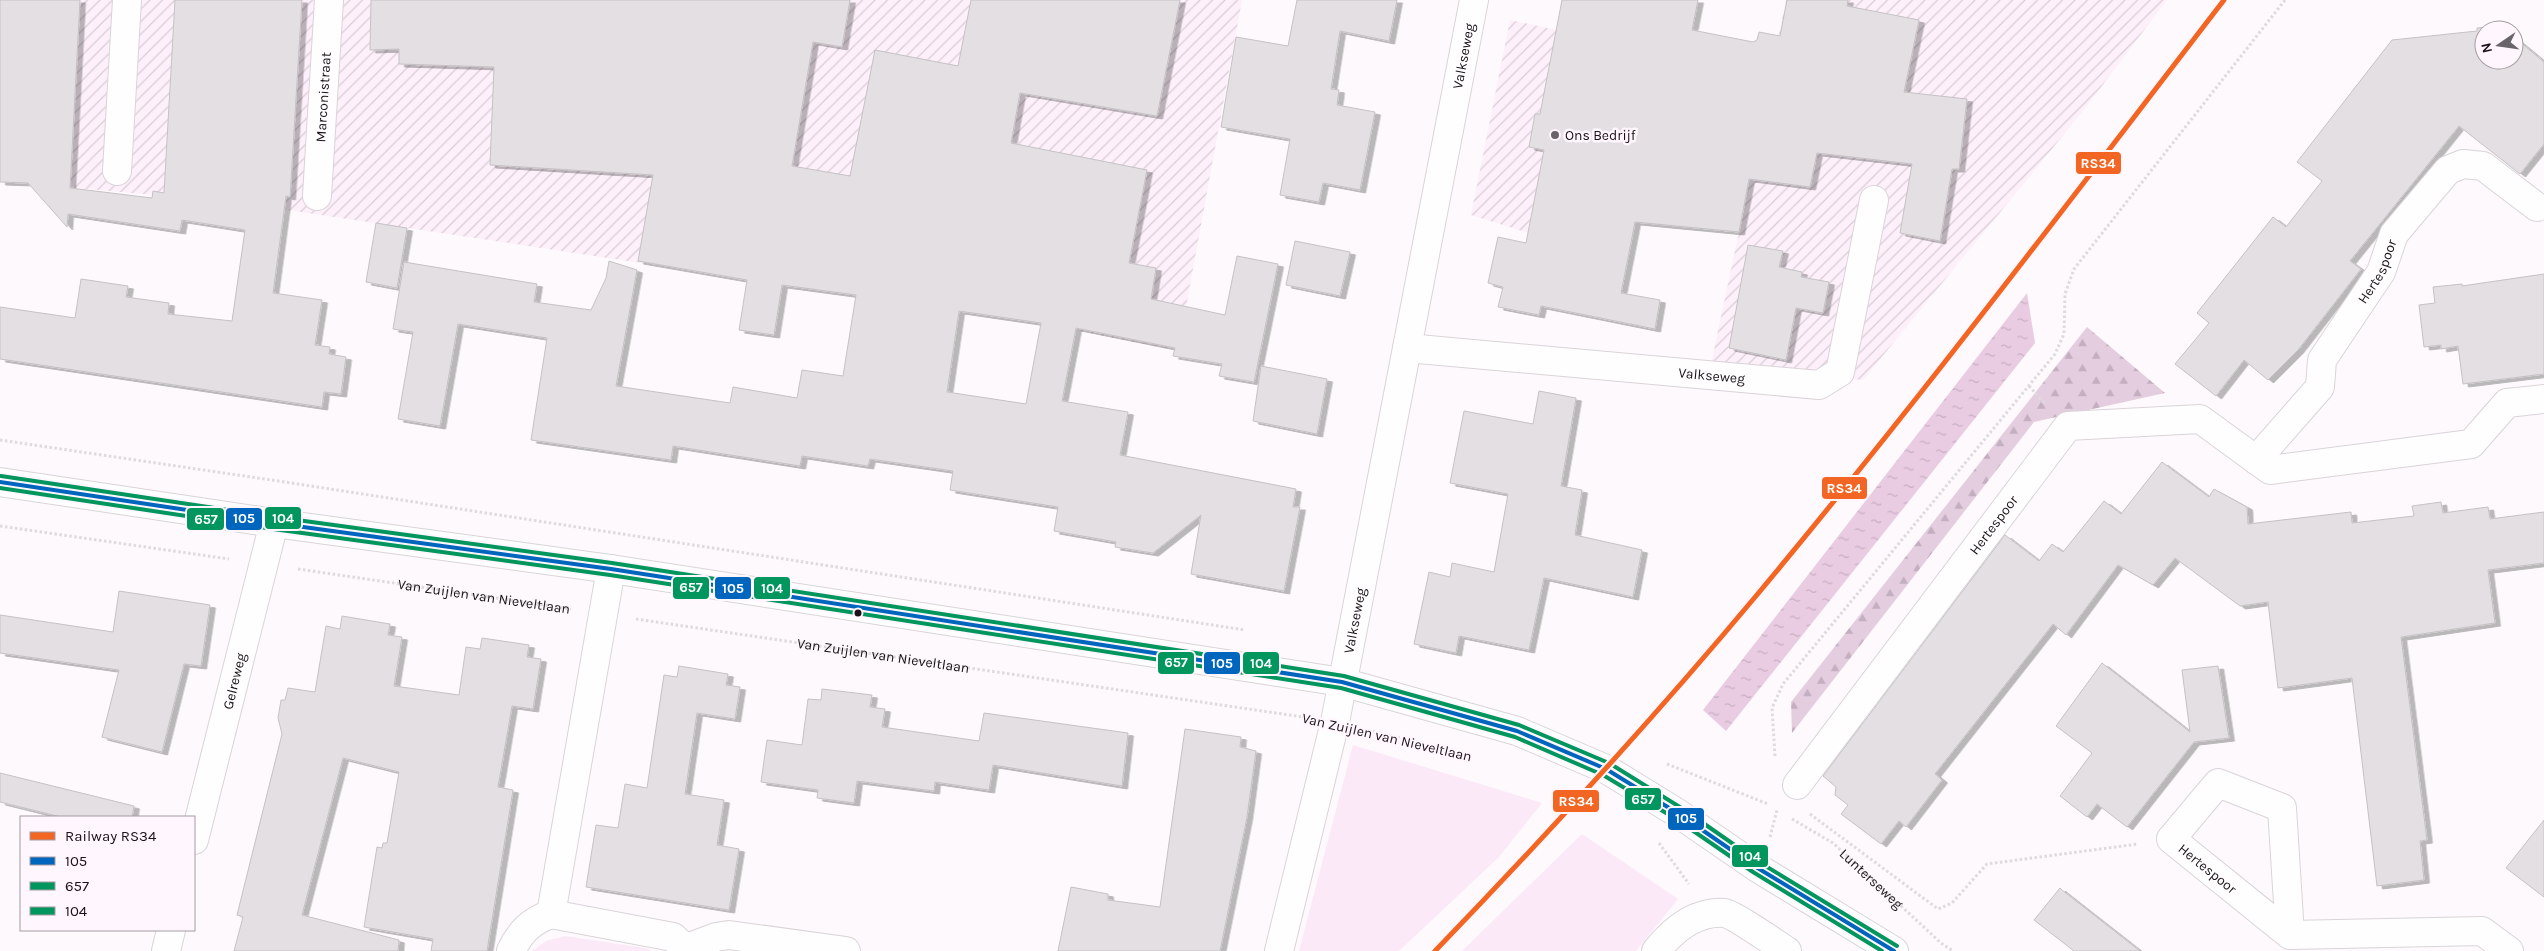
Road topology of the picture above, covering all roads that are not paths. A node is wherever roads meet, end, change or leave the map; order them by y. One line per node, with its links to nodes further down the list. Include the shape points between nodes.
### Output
1 (127, 0): 4 (street)
2 (329, 0): 5 (street, Marconistraat)
3 (1474, 0): 8 (street, Valkseweg)
4 (116, 170)
5 (317, 196)
6 (1874, 200): 8 (street, Valkseweg, via 1840,372 1819,385)
7 (2536, 206): 10 (street, Hertespoor, via 2483,166 2463,164 2448,170 2394,234 2381,272 2322,360 2320,387)
8 (1407, 348): 14 (street, Valkseweg)
9 (2544, 399): 10 (street, Hertespoor, via 2507,403 2471,444 2270,470)
10 (2256, 460): 15 (street, Hertespoor, via 2200,419 2068,426)
11 (0, 482): 12 (street)
12 (274, 523): 13 (street); 16 (street, Gelreweg)
13 (611, 569): 14 (street); 17 (street)
14 (1342, 682): 24 (street, Valkseweg); 27 (street, via 1517,731 1606,769 1756,867)
15 (1800, 798)
16 (195, 836)
17 (551, 914): 20 (street, via 673,937); 22 (street, via 536,919 519,935)
18 (172, 931): 21 (street)
19 (2290, 935): 19 (street, Hertespoor, via 2171,839 2218,783 2282,808); 28 (street, via 2482,931)
20 (687, 950): 23 (street, via 729,935)
21 (166, 951)
22 (511, 951)
23 (846, 951)
24 (1280, 951)
25 (1656, 951): 26 (street, via 1682,923 1701,916 1726,913)
26 (1787, 951)
27 (1894, 951)
28 (2509, 951)

